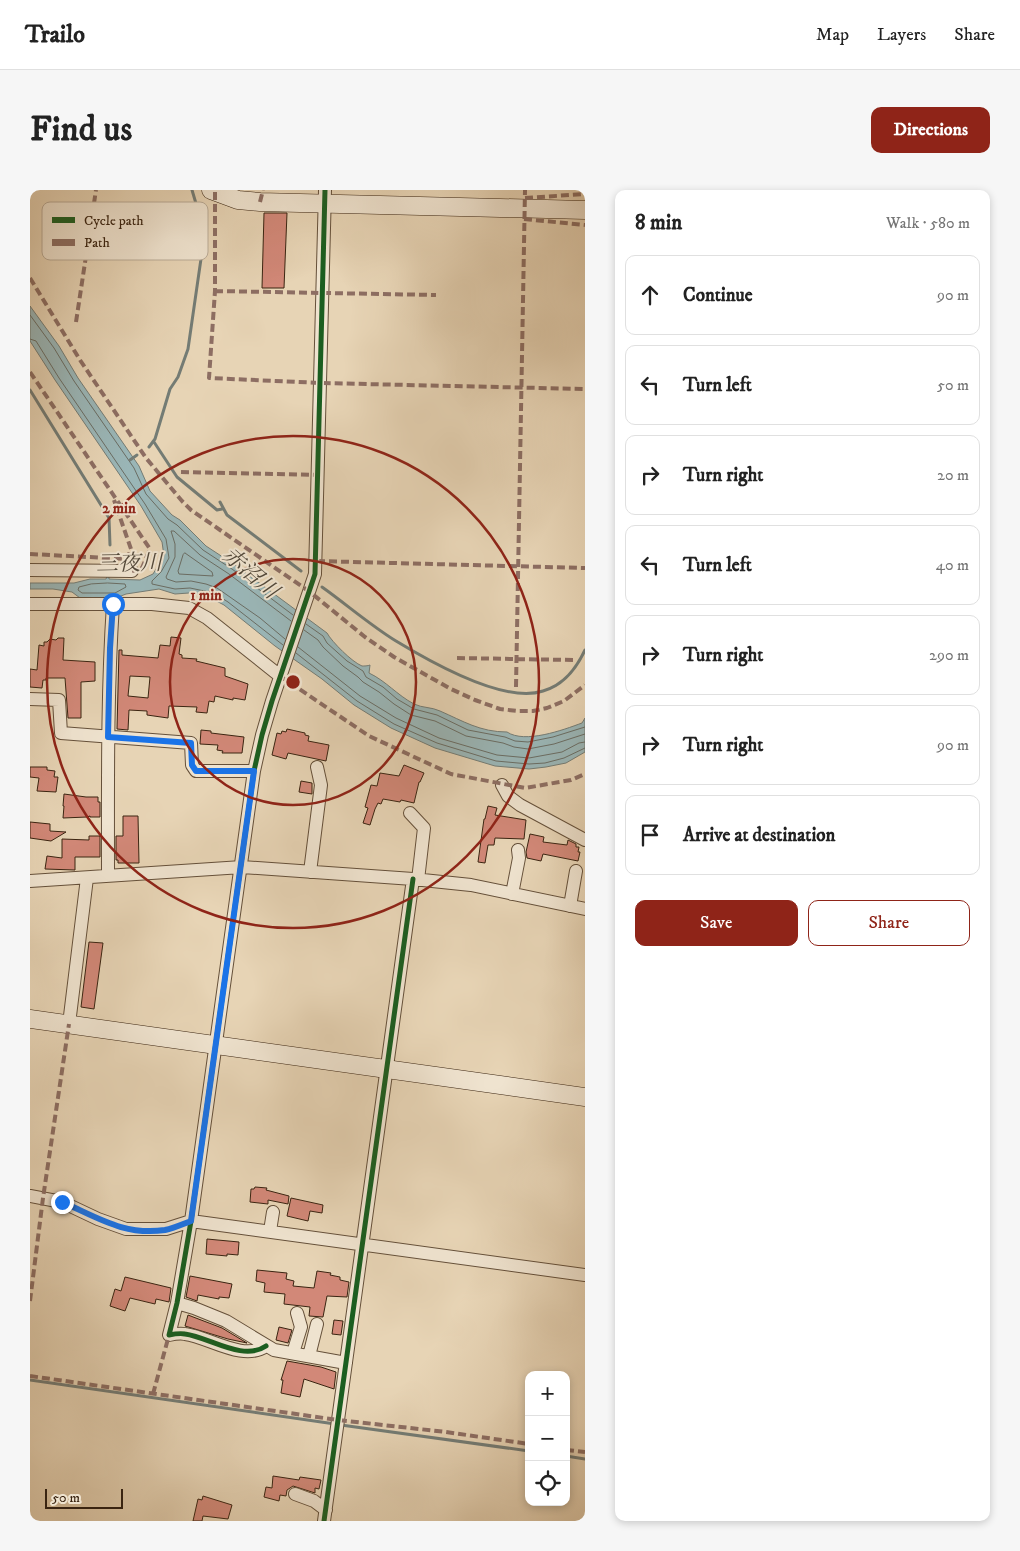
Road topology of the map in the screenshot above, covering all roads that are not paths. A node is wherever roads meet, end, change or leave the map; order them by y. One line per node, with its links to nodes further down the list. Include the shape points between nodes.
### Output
1 (211, 190): 2 (street, via 238,200)
2 (325, 197): 3 (street); 8 (street, via 317,561 309,597)
3 (585, 210)
4 (30, 570): 5 (street)
5 (132, 571)
6 (30, 604): 7 (street)
7 (113, 604): 8 (street, via 188,608 207,618); 10 (street)
8 (280, 676): 12 (street)
9 (30, 699): 10 (street, via 59,700 61,733)
10 (108, 737): 12 (street, via 191,743 192,765 196,771); 20 (street)
11 (317, 767): 19 (street, via 321,785)
12 (254, 771): 17 (street)
13 (502, 785): 15 (street, via 508,796 520,805)
14 (410, 813): 22 (street, via 424,828)
15 (585, 840)
16 (518, 850): 24 (street)
17 (242, 867): 19 (street); 20 (street); 29 (street)
18 (576, 871): 25 (street)
19 (310, 872): 22 (street)
20 (108, 876): 21 (street)
21 (87, 878): 23 (street); 28 (street)
22 (416, 879): 24 (street, via 471,885); 30 (street)
23 (30, 881)
24 (512, 894): 25 (street)
25 (570, 906): 26 (street)
26 (585, 909)
27 (30, 1019): 28 (street)
28 (69, 1024): 29 (street)
29 (217, 1045): 30 (street); 34 (street)
30 (387, 1069): 31 (street); 36 (street)
31 (585, 1097)
32 (30, 1196): 34 (street, via 62,1202 126,1229 166,1230)
33 (273, 1212): 35 (street)
34 (191, 1221): 35 (street); 38 (street)
35 (270, 1231): 36 (street)
36 (363, 1244): 37 (street); 44 (street)
37 (585, 1275)
38 (177, 1303): 41 (street, via 226,1321); 41 (street, via 169,1335 185,1334 238,1349 257,1350)
39 (297, 1313): 42 (street, via 301,1327)
40 (317, 1324): 43 (street)
41 (266, 1346): 42 (street)
42 (293, 1353): 43 (street)
43 (309, 1356): 44 (street)
44 (346, 1363): 46 (street)
45 (295, 1494): 46 (street, via 314,1501)
46 (325, 1515)

